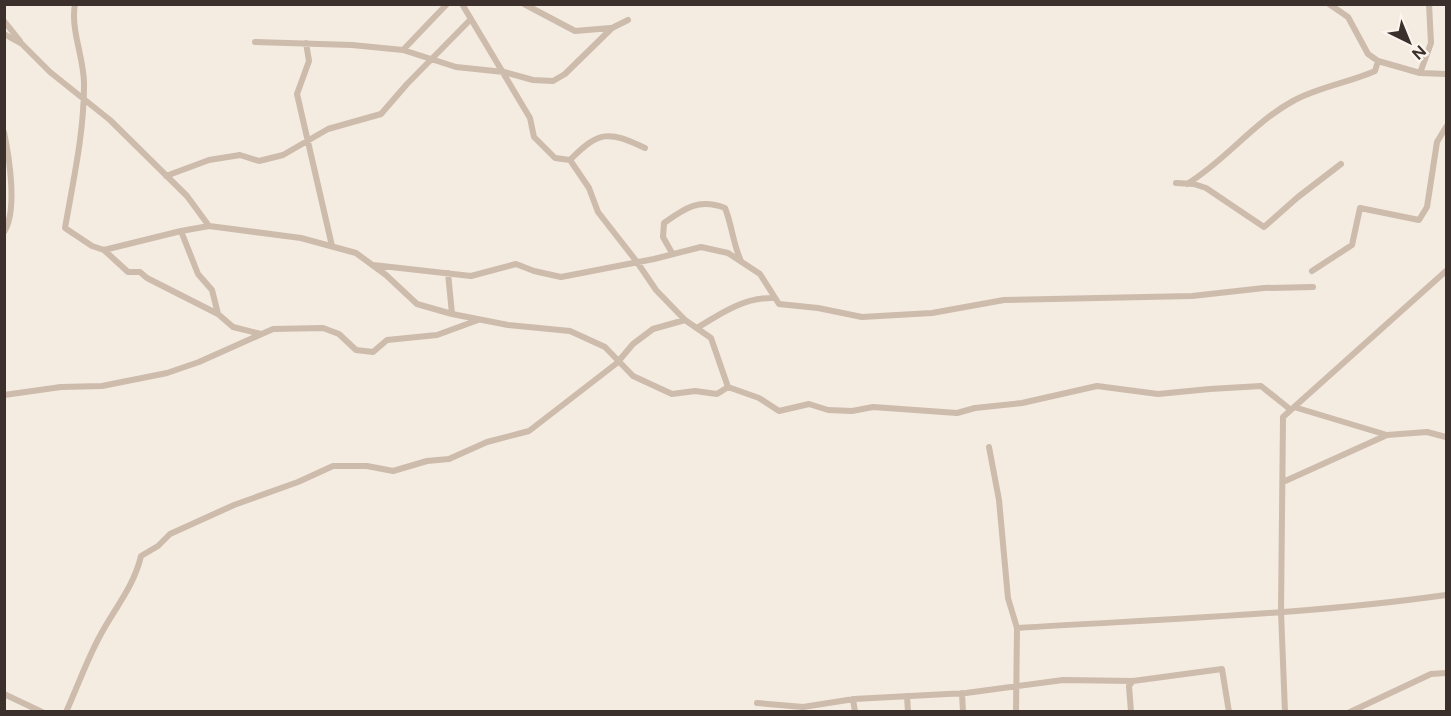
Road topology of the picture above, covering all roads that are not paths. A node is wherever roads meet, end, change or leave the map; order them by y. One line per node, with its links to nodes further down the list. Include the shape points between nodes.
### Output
1 (75, 4): 21 (street)
2 (447, 4): 15 (street)
3 (462, 4): 7 (street)
4 (524, 4): 10 (street, via 575,31)
5 (1329, 4): 17 (street, via 1348,17 1368,54)
6 (1429, 4): 19 (street, via 1431,43)
7 (471, 19): 16 (street); 18 (street)
8 (628, 20): 10 (street)
9 (4, 21): 14 (street)
10 (612, 28): 18 (street, via 553,81)
11 (4, 34): 14 (street)
12 (255, 42): 13 (street)
13 (306, 43): 15 (street); 24 (street, via 309,61 297,94)
14 (22, 44): 21 (street)
15 (403, 50): 16 (street)
16 (432, 59): 18 (street, via 456,67); 24 (street, via 381,114 328,129)
17 (1378, 61): 19 (street); 31 (street, via 1375,71 1357,80 1318,90 1292,102)
18 (504, 72): 26 (street, via 530,118 534,137 555,158)
19 (1420, 73): 20 (street)
20 (1446, 74)
21 (84, 98): 29 (street); 36 (street, via 77,167 65,228)
22 (1446, 127): 41 (street, via 1437,142 1427,207 1419,220 1360,208 1352,244)
23 (4, 132): 28 (street, via 9,155)
24 (306, 142): 29 (street, via 259,161 240,155 209,160); 35 (street)
25 (645, 148): 26 (street, via 616,135 601,137 586,144)
26 (570, 160): 38 (street, via 589,188 598,212)
27 (1341, 164): 31 (street, via 1264,227 1206,188)
28 (7, 176): 34 (street, via 12,187)
29 (166, 176): 32 (street)
30 (1176, 183): 31 (street)
31 (1187, 184)
32 (209, 226): 33 (street); 35 (street)
33 (181, 231): 36 (street); 46 (street, via 198,274 212,290)
34 (4, 232)
35 (332, 246): 40 (street, via 356,253)
36 (104, 250): 46 (street, via 128,272 140,272)
37 (672, 253): 38 (street); 39 (street, via 701,247 728,253); 39 (street, via 663,237 664,223 686,207 714,204 725,208)
38 (637, 262): 43 (street, via 561,277 516,264 471,276); 49 (street, via 656,290)
39 (741, 262): 45 (street, via 760,274)
40 (372, 265): 43 (street); 47 (street, via 417,304)
41 (1312, 271)
42 (1446, 271): 55 (street)
43 (447, 273): 47 (street)
44 (1313, 287): 45 (street, via 1192,296 1004,300 932,313 862,317 778,304)
45 (774, 298): 50 (street, via 759,298 730,308)
46 (218, 314): 51 (street, via 233,327)
47 (452, 314): 48 (street)
48 (478, 319): 51 (street, via 437,335 387,340 373,352 356,350 339,334 323,328 273,329); 52 (street, via 570,331 605,347)
49 (685, 320): 50 (street); 52 (street, via 653,330 633,344)
50 (697, 328): 53 (street, via 711,338)
51 (261, 335): 54 (street, via 167,373 102,386)
52 (620, 360): 53 (street, via 633,376 672,394 717,394); 72 (street, via 529,430 487,442 449,459 393,471 333,466 170,534 141,556 126,594 100,635)
53 (728, 387): 55 (street, via 759,398 779,411 809,404 828,410 873,407 957,413 1097,386 1158,394 1261,386)
54 (4, 395)
55 (1292, 409): 56 (street); 59 (street, via 1284,417)
56 (1387, 435): 57 (street, via 1427,432); 59 (street)
57 (1446, 437)
58 (989, 447): 62 (street, via 999,501 1008,598)
59 (1283, 482): 61 (street)
60 (1446, 595): 61 (street)
61 (1281, 612): 62 (street); 79 (street)
62 (1017, 628): 65 (street)
63 (1446, 673): 80 (street, via 1431,674)
64 (1133, 681): 65 (street, via 1063,680); 77 (street); 78 (street, via 1222,669)
65 (1016, 686): 66 (street); 76 (street)
66 (962, 693): 68 (street); 75 (street)
67 (4, 694): 71 (street)
68 (907, 696): 69 (street); 74 (street)
69 (854, 699): 70 (street, via 803,706); 73 (street)
70 (757, 703)
71 (42, 711)
72 (66, 711)
73 (855, 711)
74 (908, 711)
75 (963, 711)
76 (1016, 711)
77 (1131, 711)
78 (1229, 711)
79 (1285, 711)
80 (1350, 711)

